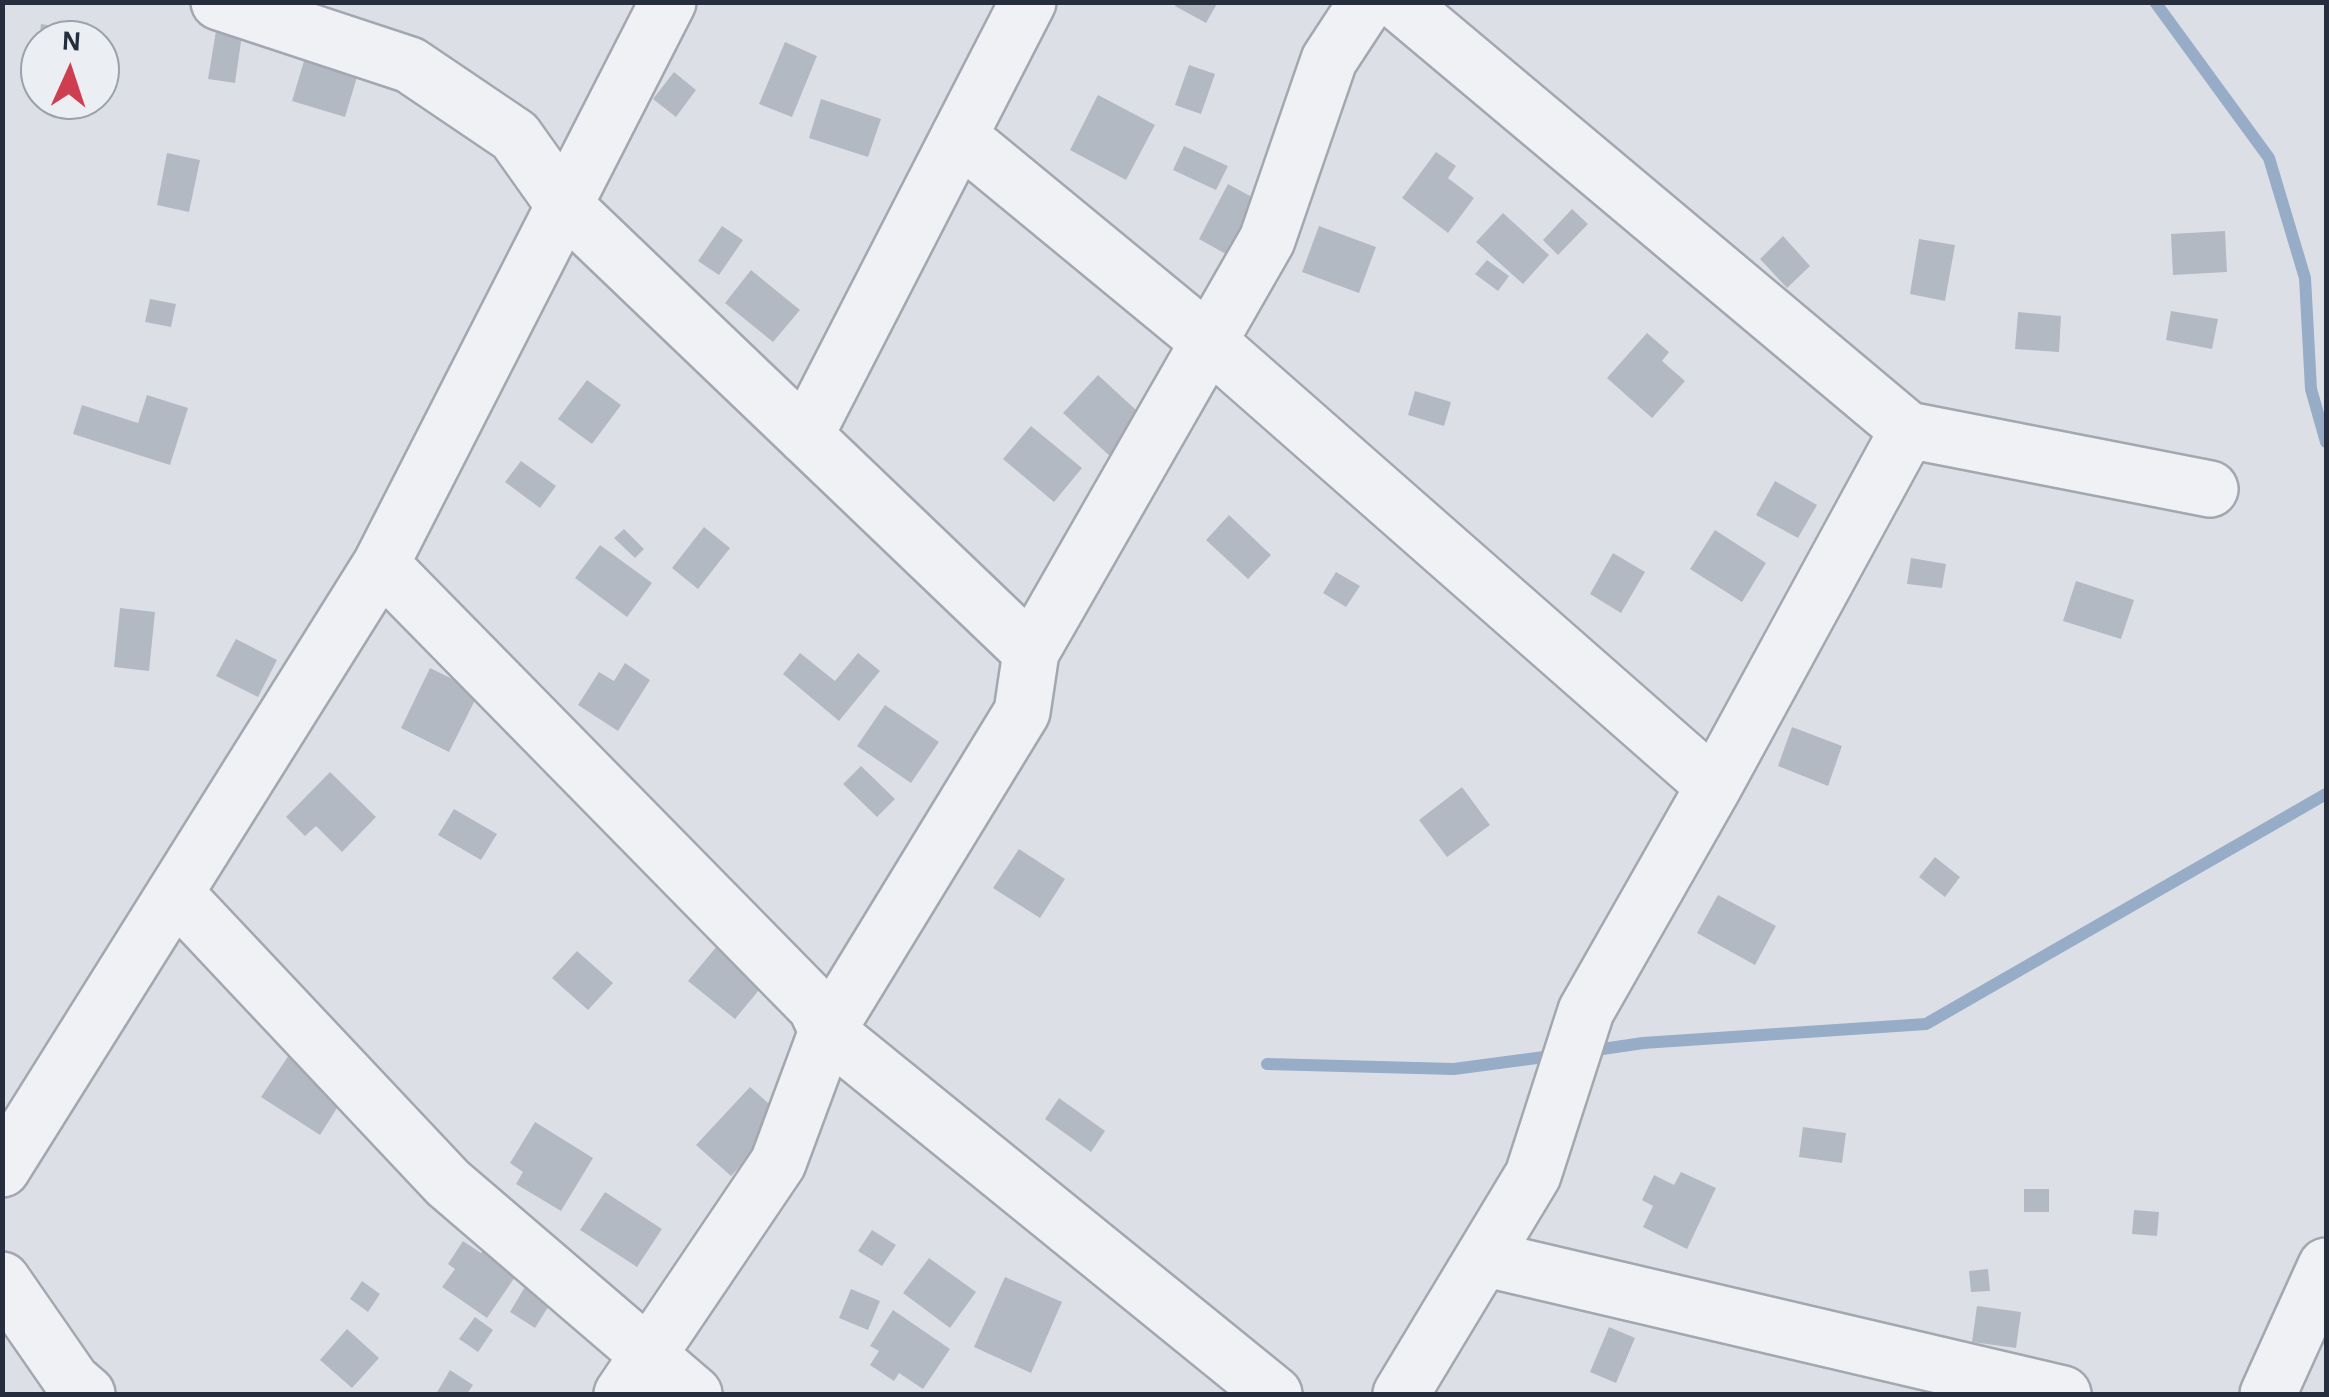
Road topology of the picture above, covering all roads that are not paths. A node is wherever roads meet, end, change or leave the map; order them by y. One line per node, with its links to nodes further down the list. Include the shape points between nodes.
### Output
1 (219, 2): 7 (street, via 410,65 515,136)
2 (668, 2): 7 (street)
3 (1028, 2): 6 (street)
4 (1367, 2): 8 (street, via 1329,60 1268,240)
5 (1398, 2): 9 (street)
6 (959, 136): 8 (street); 10 (street)
7 (564, 206): 10 (street); 12 (street)
8 (1209, 342): 13 (street); 14 (street)
9 (1908, 430): 11 (street); 14 (street)
10 (805, 436): 13 (street)
11 (2210, 489)
12 (381, 564): 15 (street); 16 (street, via 816,1007)
13 (1032, 652): 16 (street, via 1022,712)
14 (1714, 786): 18 (street, via 1586,1011 1533,1174)
15 (175, 893): 17 (street); 21 (street)
16 (827, 1031): 21 (street, via 778,1163); 24 (street)
17 (2, 1169)
18 (1483, 1258): 25 (street); 26 (street)
19 (2326, 1266): 27 (street)
20 (2, 1280): 22 (street)
21 (636, 1374): 23 (street)
22 (88, 1394)
23 (694, 1394)
24 (1274, 1394)
25 (1401, 1394)
26 (2063, 1394)
27 (2268, 1394)

